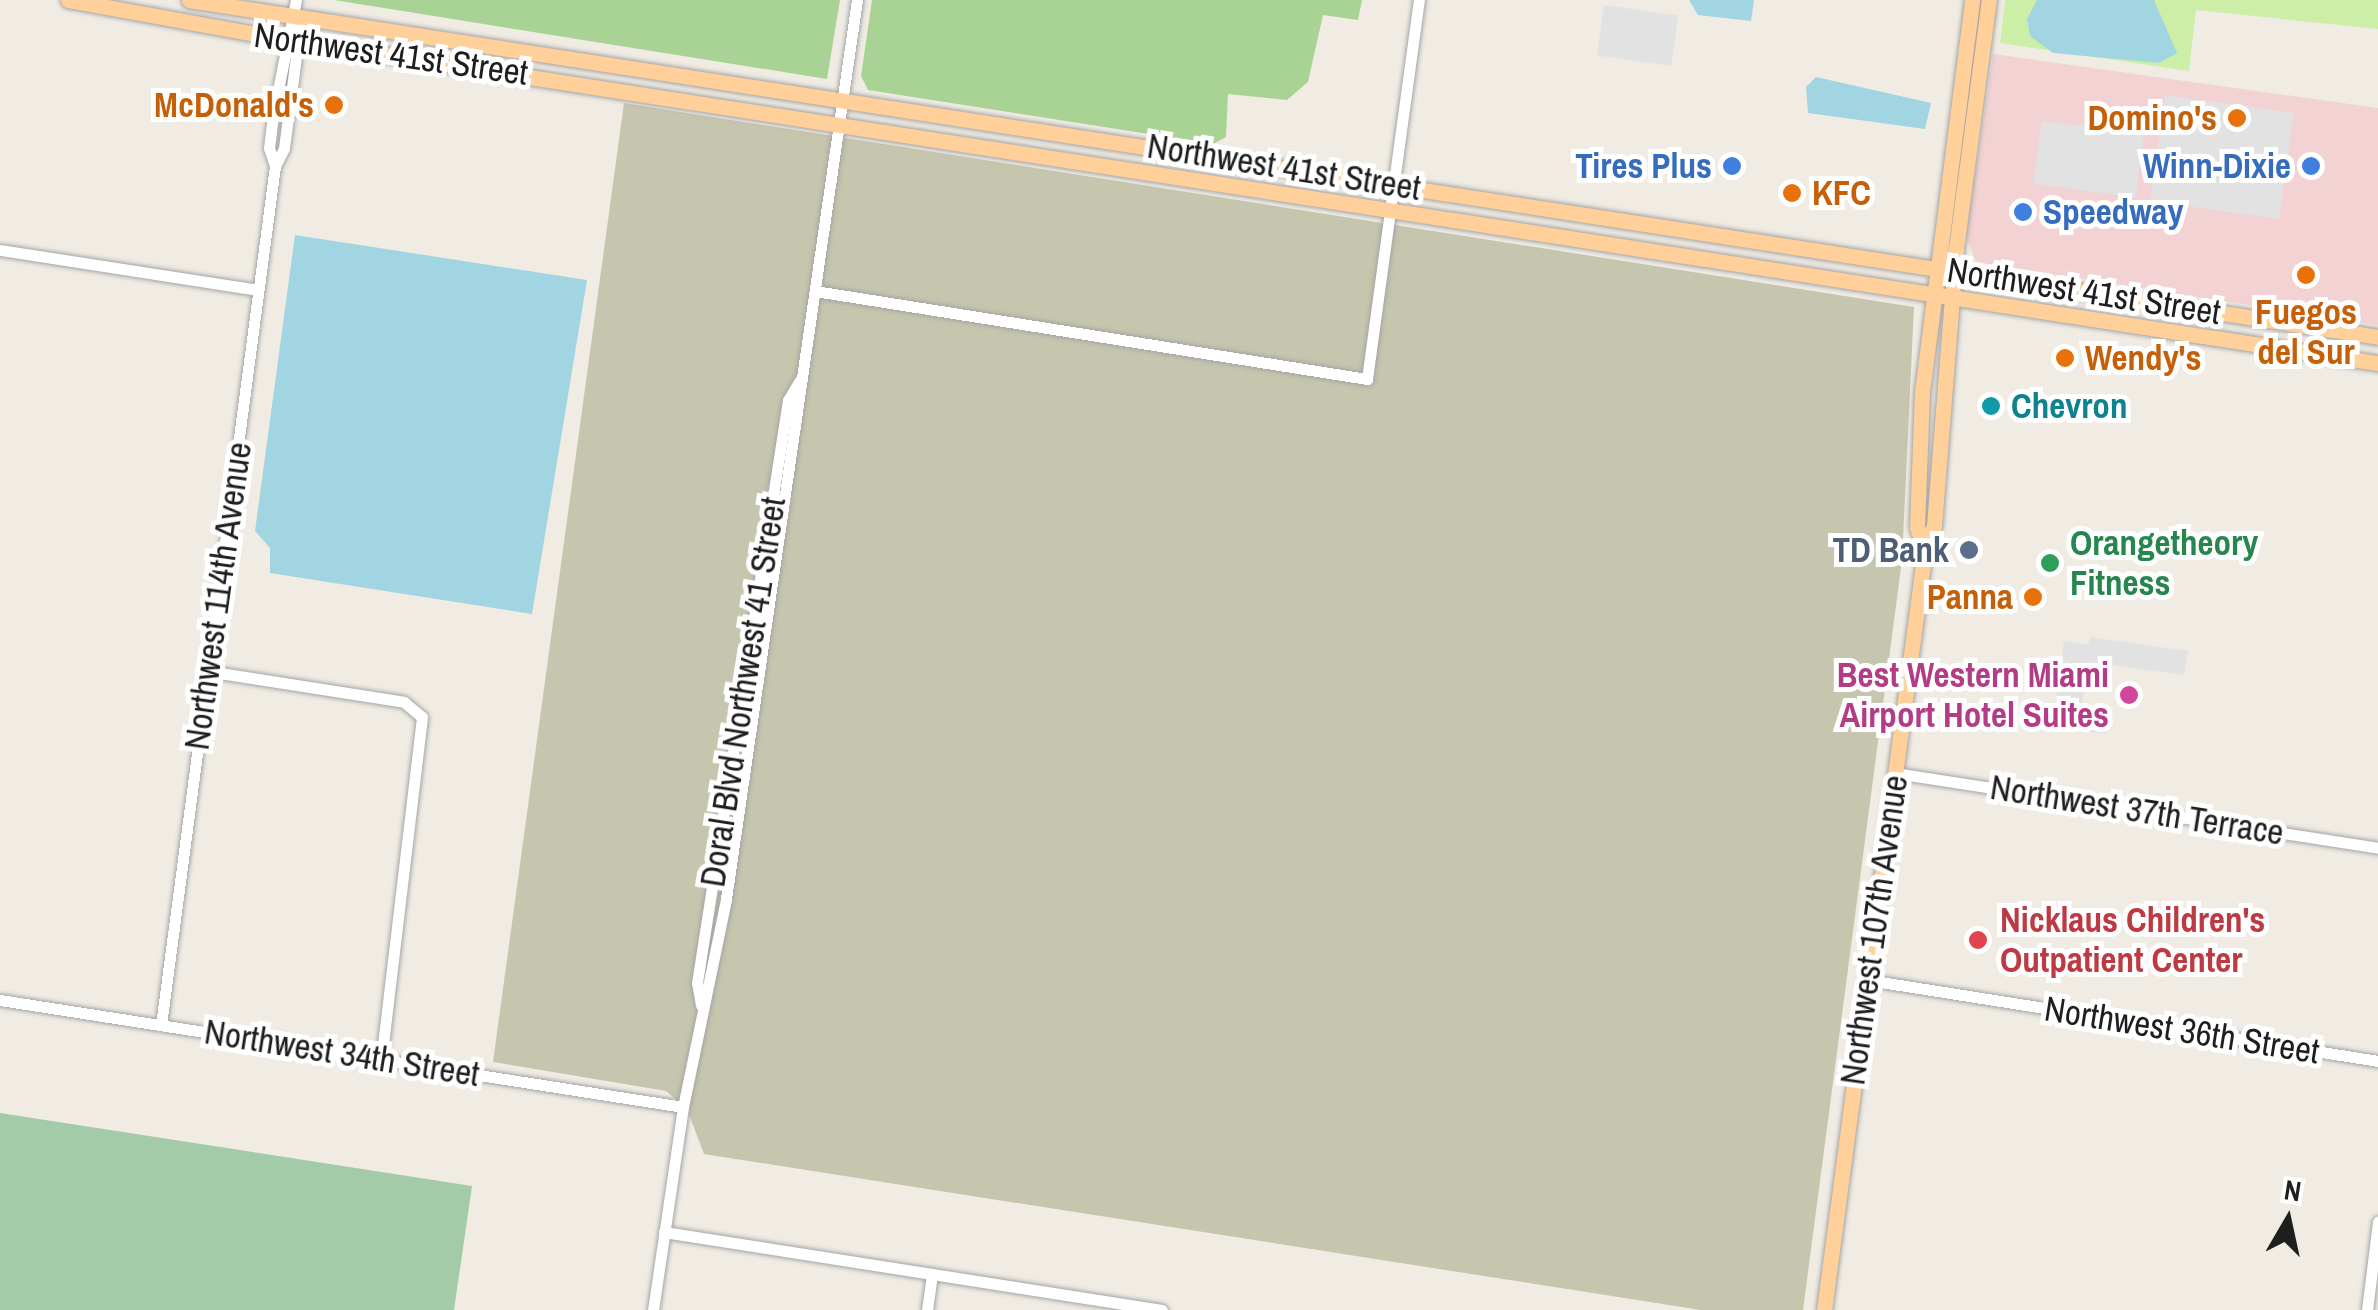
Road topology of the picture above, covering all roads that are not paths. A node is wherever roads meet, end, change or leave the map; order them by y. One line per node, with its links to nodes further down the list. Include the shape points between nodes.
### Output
1 (68, 0): 9 (main road, Northwest 41st Street)
2 (189, 0): 8 (main road, Northwest 41st Street)
3 (296, 0): 8 (street, Northwest 114th Avenue)
4 (857, 0): 12 (street, Doral Blvd Northwest 41 Street)
5 (1420, 0): 14 (street)
6 (1972, 0): 17 (main road, Northwest 107th Avenue)
7 (1989, 0): 18 (main road, Northwest 107th Avenue)
8 (294, 18): 9 (street, Northwest 114th Avenue); 10 (main road, Northwest 41st Street)
9 (291, 40): 11 (main road, Northwest 41st Street); 19 (street, Northwest 114th Avenue, via 284,148 274,166)
10 (482, 45): 11 (main road); 12 (main road, Northwest 41st Street)
11 (452, 62): 13 (main road, Northwest 41st Street)
12 (844, 99): 13 (street, Doral Blvd Northwest 41 Street); 14 (main road, Northwest 41st Street)
13 (840, 121): 15 (main road, Northwest 41st Street); 20 (street, Doral Blvd Northwest 41 Street)
14 (1395, 184): 15 (street); 17 (main road, Northwest 41st Street)
15 (1392, 208): 20 (street, via 1367,379); 21 (main road, Northwest 41st Street)
16 (0, 250): 19 (street)
17 (1936, 268): 18 (main road, Northwest 41st Street); 21 (main road, Northwest 107th Avenue)
18 (1954, 271): 22 (main road, Northwest 107th Avenue); 23 (main road, Northwest 41st Street)
19 (258, 290): 26 (street, Northwest 114th Avenue)
20 (815, 291): 34 (street, Doral Blvd Northwest 41 Street, via 800,380 788,400 782,436)
21 (1933, 293): 22 (main road, Northwest 41st Street); 25 (main road, Northwest 107th Avenue, via 1918,447 1917,527)
22 (1953, 296): 24 (main road, Northwest 41st Street); 25 (main road, Northwest 107th Avenue, via 1934,526)
23 (2378, 338)
24 (2378, 364)
25 (1925, 549): 27 (main road, Northwest 107th Avenue)
26 (207, 671): 31 (street, Northwest 114th Avenue); 32 (street, via 404,702 417,710 424,733)
27 (1895, 773): 28 (street, Northwest 37th Terrace); 29 (main road, Northwest 107th Avenue)
28 (2378, 848)
29 (1868, 980): 33 (street, Northwest 36th Street); 41 (main road, Northwest 107th Avenue)
30 (0, 1000): 31 (street, Northwest 34th Street)
31 (161, 1025): 32 (street, Northwest 34th Street)
32 (381, 1059): 34 (street, Northwest 34th Street)
33 (2378, 1061)
34 (683, 1107): 36 (street, Doral Blvd Northwest 41 Street)
35 (2378, 1222): 42 (street)
36 (664, 1232): 37 (street); 38 (street, Doral Blvd Northwest 41 Street)
37 (932, 1274): 39 (street); 40 (street)
38 (653, 1310)
39 (927, 1310)
40 (1162, 1310)
41 (1824, 1310)
42 (2366, 1310)

